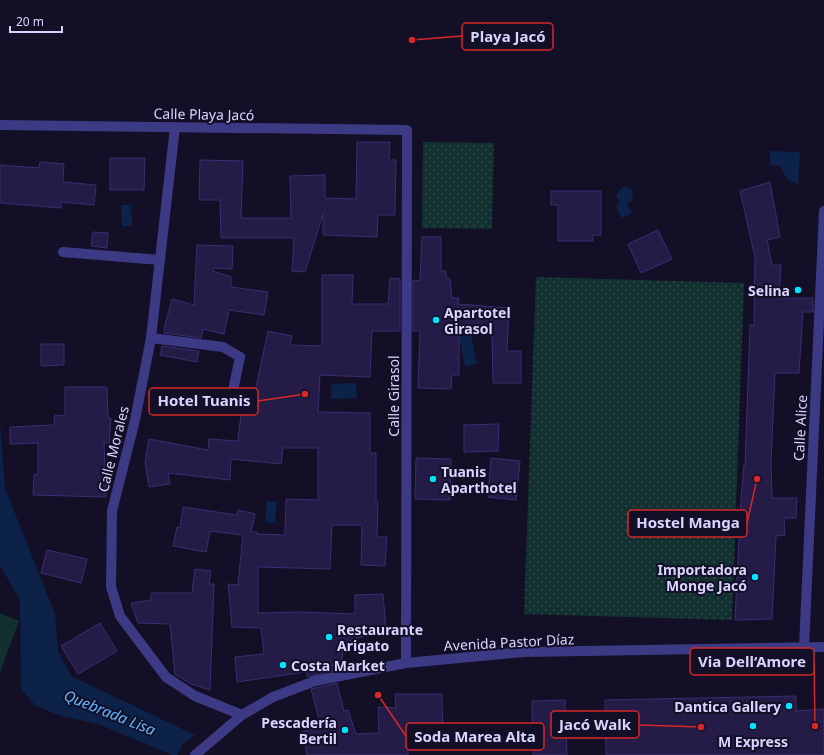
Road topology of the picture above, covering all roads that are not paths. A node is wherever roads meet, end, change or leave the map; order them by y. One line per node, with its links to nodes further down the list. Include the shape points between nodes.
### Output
1 (0, 125): 2 (street, Calle Playa Jacó)
2 (175, 127): 3 (street, Calle Playa Jacó); 6 (street, Calle Morales)
3 (407, 130): 11 (street, Calle Girasol)
4 (824, 210): 9 (street, Calle Alice)
5 (63, 252): 6 (street)
6 (160, 260): 7 (street, Calle Morales)
7 (151, 338): 8 (street, via 224,347 240,357); 12 (street, Calle Morales, via 135,420 112,511 111,587 120,616 166,677 195,696)
8 (230, 405)
9 (804, 647): 10 (street, Avenida Pastor Díaz); 11 (street, Avenida Pastor Díaz, via 524,652)
10 (824, 647)
11 (406, 663): 12 (street, Avenida Pastor Díaz, via 315,681 273,697)
12 (242, 715): 13 (street, Avenida Pastor Díaz)
13 (195, 755)

